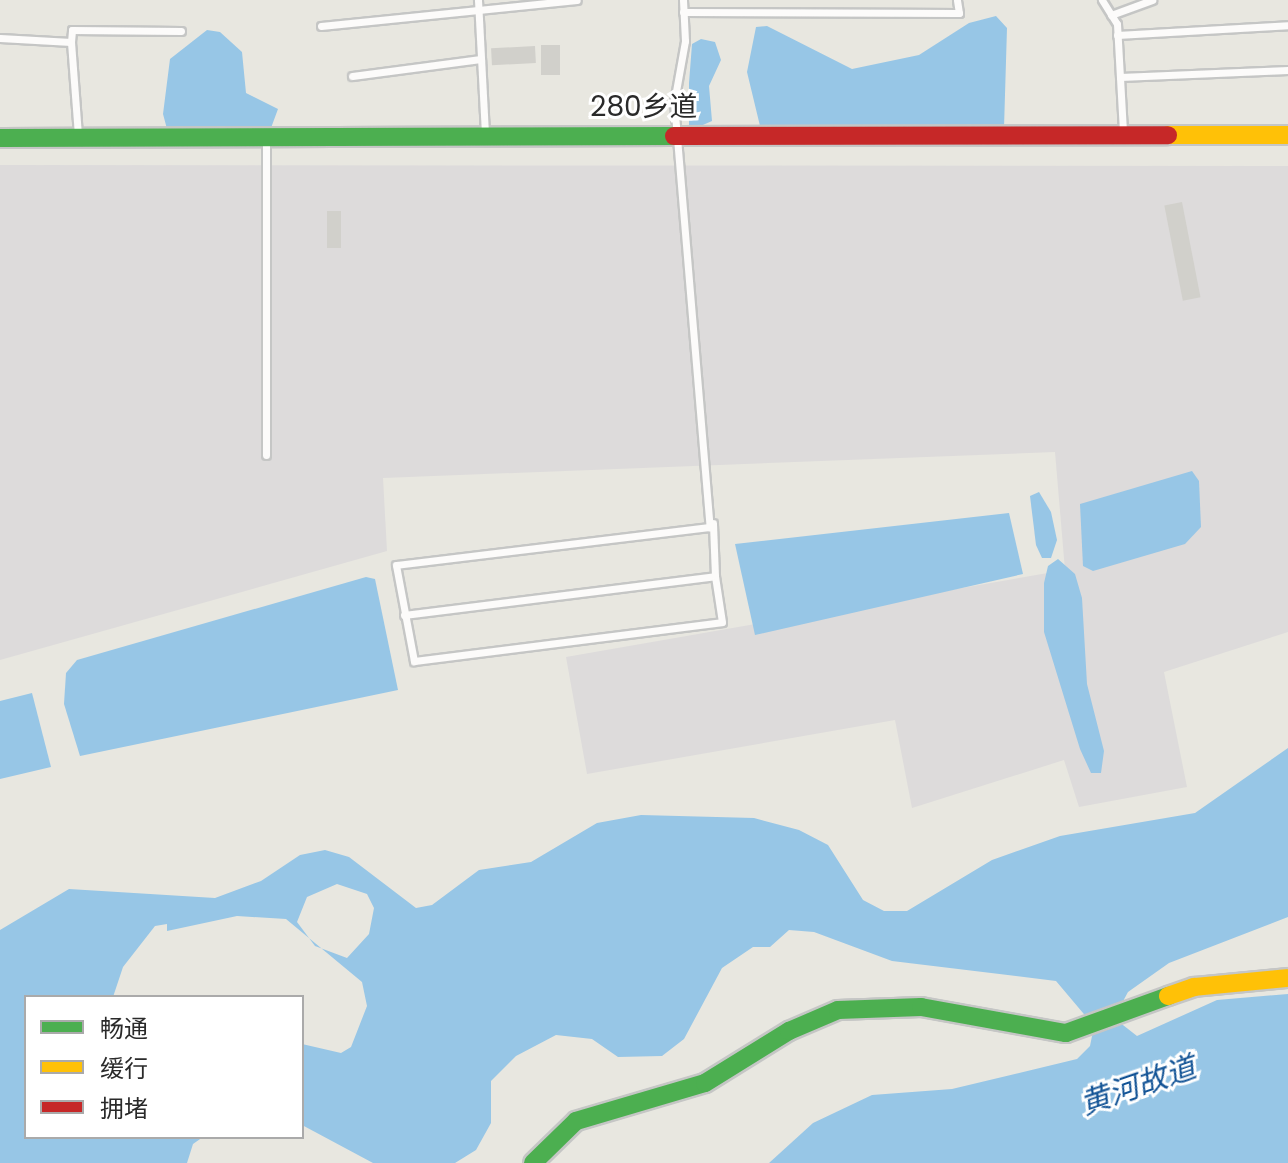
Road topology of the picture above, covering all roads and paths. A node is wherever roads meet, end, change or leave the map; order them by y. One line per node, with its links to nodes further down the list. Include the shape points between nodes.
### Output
1 (577, 0): 6 (lane)
2 (683, 0): 7 (lane)
3 (957, 0): 7 (lane, via 959,13)
4 (1102, 0): 8 (lane)
5 (1152, 0): 8 (lane)
6 (479, 4): 10 (lane); 15 (lane)
7 (683, 12): 20 (lane, via 674,102)
8 (1111, 15): 12 (lane)
9 (1288, 25): 12 (lane)
10 (321, 26)
11 (181, 31): 14 (lane, via 72,30)
12 (1117, 35): 18 (lane)
13 (0, 38): 14 (lane)
14 (71, 42): 24 (lane)
15 (481, 59): 17 (lane); 19 (lane)
16 (1288, 70): 18 (lane)
17 (352, 76)
18 (1120, 77): 21 (lane)
19 (485, 134): 20 (street, 280乡道); 23 (street, 280乡道)
20 (679, 135): 21 (street, 280乡道); 27 (lane)
21 (1123, 135): 22 (street, 280乡道)
22 (1288, 135)
23 (266, 136): 24 (street, 280乡道); 26 (lane)
24 (78, 137): 25 (street, 280乡道)
25 (0, 138)
26 (266, 455)
27 (713, 521): 28 (lane); 29 (lane, via 701,530 396,565)
28 (715, 576): 29 (lane); 29 (lane, via 722,622 414,661)
29 (404, 615)
30 (1288, 978): 31 (street, via 1203,985 1085,1028 1038,1030 921,1007 838,1010 789,1031 705,1083 576,1121)
31 (533, 1163)

